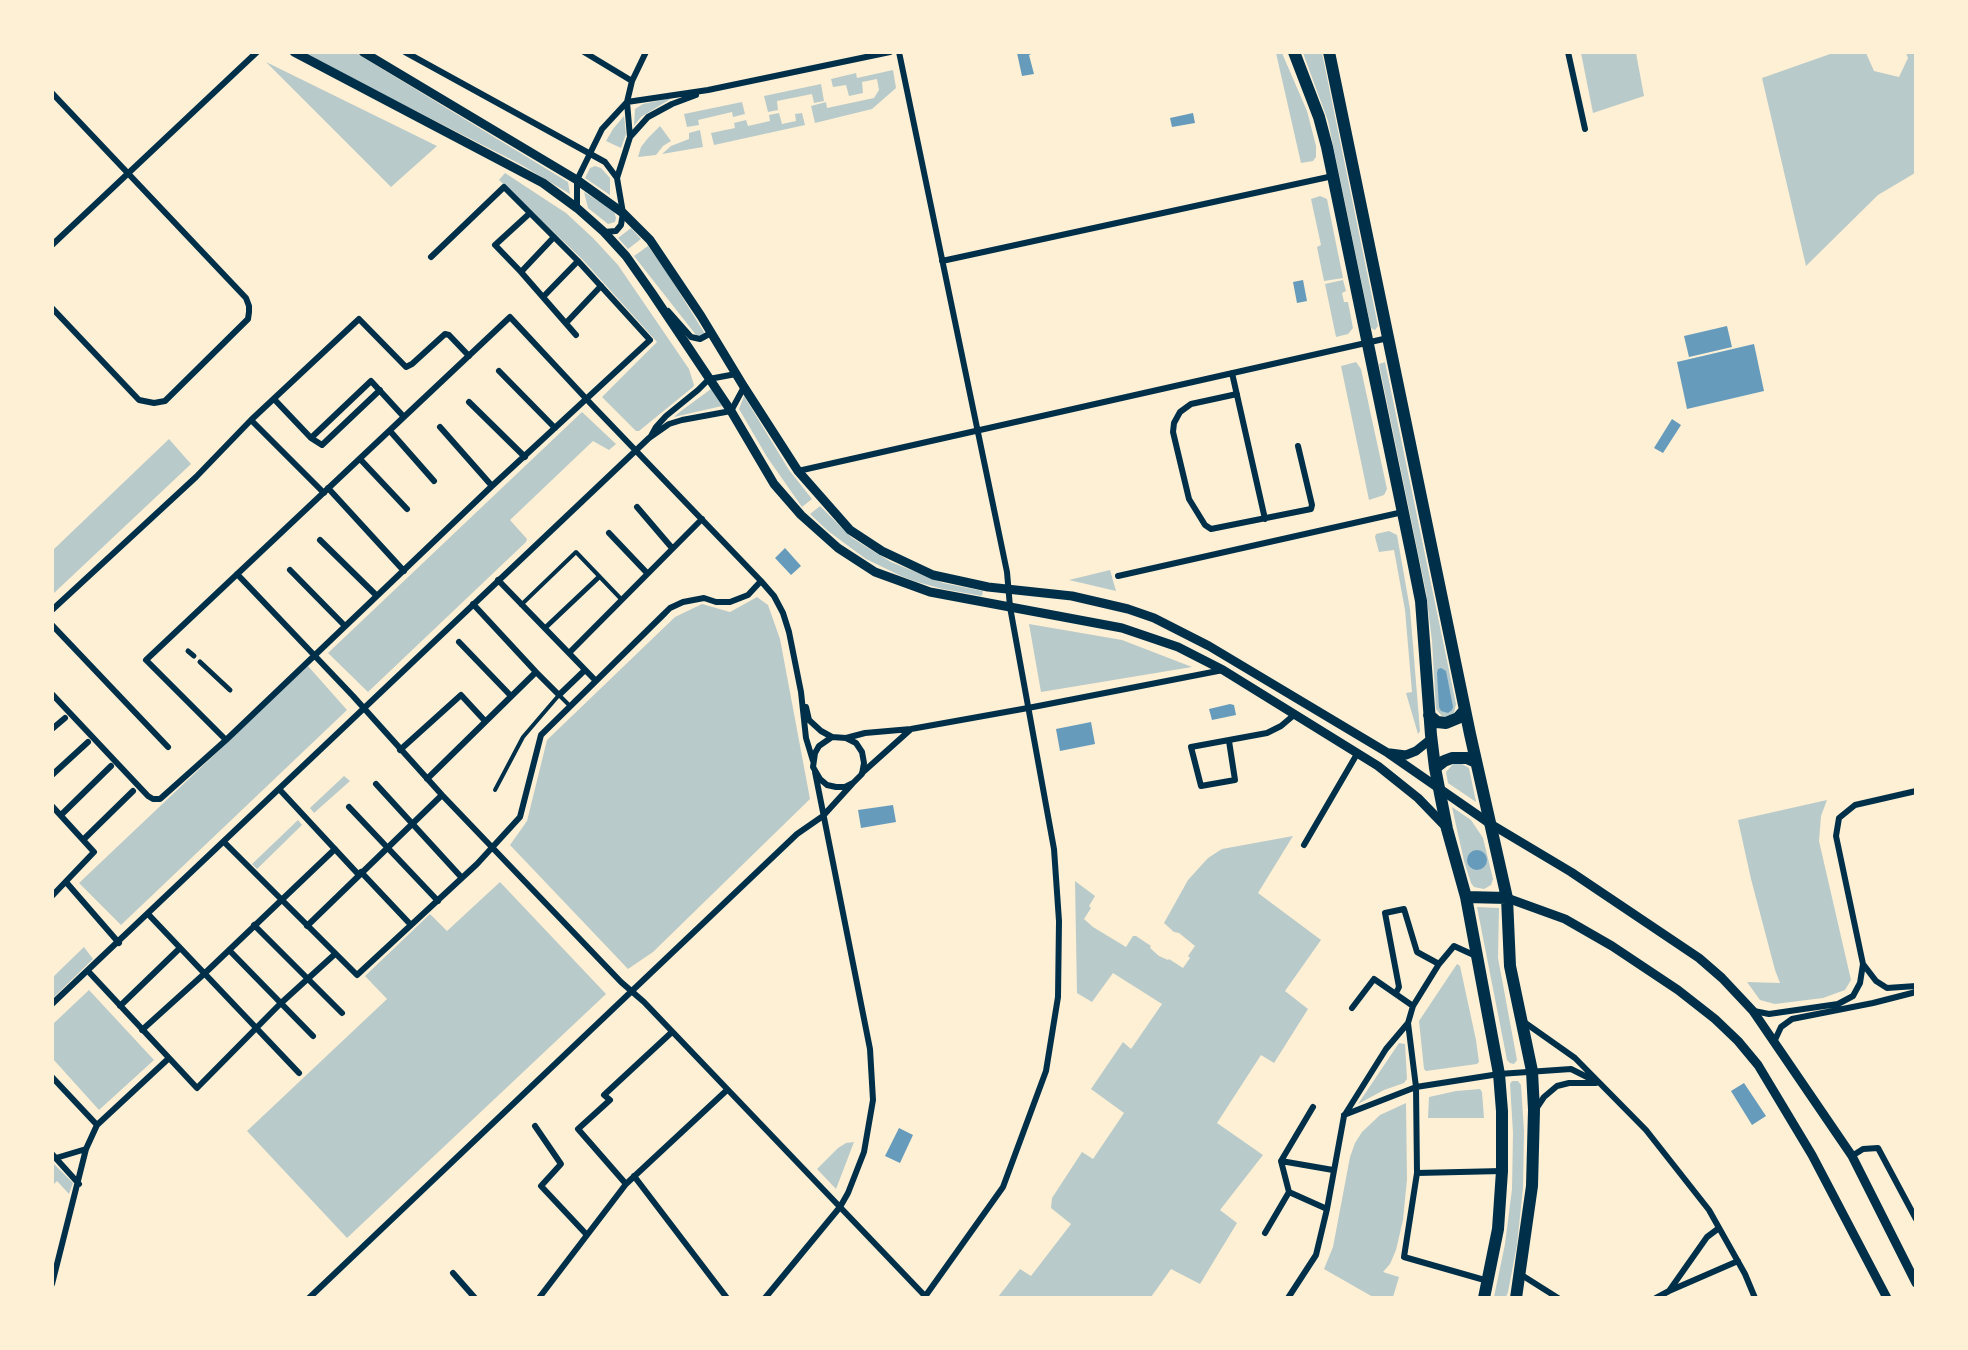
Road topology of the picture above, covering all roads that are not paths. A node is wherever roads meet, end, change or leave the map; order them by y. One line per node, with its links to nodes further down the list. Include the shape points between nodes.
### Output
1 (257, 52): 19 (street)
2 (294, 52): 23 (street, via 543,183)
3 (363, 52): 22 (street)
4 (405, 52): 18 (street)
5 (584, 52): 12 (street)
6 (646, 52): 12 (street)
7 (890, 52): 13 (street)
8 (899, 52): 31 (street)
9 (1294, 52): 20 (main road, via 1319,117)
10 (1329, 52): 40 (main road)
11 (1568, 52): 16 (street)
12 (632, 81): 15 (street)
13 (708, 90): 15 (street); 17 (street, via 648,117)
14 (52, 93): 19 (street)
15 (627, 102): 17 (street); 18 (street, via 602,129)
16 (1585, 129)
17 (630, 137): 21 (street)
18 (590, 154): 21 (street, via 605,162); 22 (street)
19 (128, 173): 28 (street); 36 (street, via 246,298 248,319 165,401 154,403 139,400)
20 (1333, 176): 31 (street); 41 (main road)
21 (617, 178): 25 (street)
22 (577, 180): 23 (street); 25 (street)
23 (577, 208): 26 (street)
24 (530, 213): 27 (street); 29 (street, via 504,187); 32 (street, via 495,245)
25 (624, 213): 26 (street, via 616,231); 38 (street, via 650,240)
26 (604, 232): 34 (street)
27 (554, 237): 30 (street); 32 (street)
28 (52, 245)
29 (431, 257)
30 (578, 261): 33 (street); 35 (street)
31 (942, 261): 59 (street)
32 (521, 272): 35 (street)
33 (601, 286): 37 (street); 51 (street, via 650,340)
34 (652, 293): 38 (street, via 691,337 700,339); 46 (street)
35 (543, 297): 37 (street)
36 (52, 308)
37 (566, 322): 39 (street)
38 (711, 333): 45 (street)
39 (576, 335)
40 (1388, 338): 41 (street); 114 (main road)
41 (1368, 343): 44 (street); 72 (main road)
42 (469, 356): 50 (street, via 445,334 406,367 359,319); 51 (street, via 510,317); 54 (street)
43 (499, 371): 57 (street)
44 (1232, 373): 49 (street); 59 (street)
45 (736, 374): 46 (street); 47 (street)
46 (709, 379): 53 (street); 61 (street)
47 (744, 387): 53 (street); 66 (street)
48 (380, 390): 54 (street); 60 (street, via 322,446); 60 (street, via 371,381)
49 (1237, 394): 74 (street); 74 (street, via 1191,404 1180,412 1173,432 1190,499 1205,525 1210,529)
50 (274, 399): 55 (street); 60 (street)
51 (586, 399): 57 (street); 63 (street)
52 (469, 402): 64 (street)
53 (731, 411): 61 (street, via 669,424); 91 (street, via 774,484 838,548 875,572 930,592)
54 (404, 417): 58 (street)
55 (251, 420): 69 (street); 92 (street, via 196,477)
56 (440, 427): 68 (street)
57 (555, 428): 64 (street)
58 (390, 430): 65 (street); 67 (street)
59 (977, 430): 66 (street); 86 (street)
60 (311, 438)
61 (649, 438): 63 (street)
62 (1298, 446): 74 (street, via 1311,509)
63 (637, 451): 73 (street); 84 (street)
64 (525, 457): 68 (street)
65 (360, 459): 69 (street); 71 (street)
66 (798, 471): 86 (street, via 850,530 882,551 933,575)
67 (434, 481)
68 (492, 486): 79 (street)
69 (326, 491): 79 (street); 81 (street)
70 (637, 507): 77 (street)
71 (407, 508)
72 (1403, 512): 82 (street); 116 (main road, via 1421,602)
73 (702, 519): 77 (street); 85 (street)
74 (1265, 519)
75 (609, 533): 80 (street)
76 (320, 540): 87 (street)
77 (672, 548): 80 (street)
78 (290, 570): 94 (street)
79 (404, 571): 87 (street)
80 (646, 573): 88 (street)
81 (237, 574): 100 (street); 124 (street, via 146,660)
82 (1118, 576)
83 (599, 577): 88 (lane); 90 (lane, via 576,552); 95 (street)
84 (498, 580): 89 (street); 90 (street)
85 (761, 581): 105 (street, via 748,595 730,602 704,598 670,608); 107 (street, via 783,613)
86 (1008, 590): 91 (street); 129 (street, via 1072,596 1154,618 1209,646)
87 (377, 596): 94 (street)
88 (622, 600): 98 (street)
89 (473, 604): 104 (street); 113 (street)
90 (521, 605): 95 (street)
91 (1010, 607): 103 (street, via 1122,628 1178,647); 112 (street)
92 (52, 610)
93 (52, 625): 127 (street)
94 (345, 626): 100 (street)
95 (545, 628): 98 (street)
96 (459, 642): 110 (street)
97 (188, 651): 99 (street)
98 (569, 653): 102 (street)
99 (194, 656)
100 (314, 656): 113 (street); 124 (street)
101 (200, 662): 106 (street)
102 (585, 670): 105 (street); 109 (street)
103 (1223, 670): 112 (street); 115 (street)
104 (536, 672): 109 (street); 110 (street)
105 (596, 681): 111 (street)
106 (230, 690)
107 (801, 692): 121 (street, via 809,720); 131 (street)
108 (52, 694): 124 (street, via 153,799 160,799)
109 (559, 695): 111 (lane); 143 (lane, via 523,737)
110 (511, 696): 118 (street)
111 (570, 706): 158 (street, via 541,735 520,817)
112 (1028, 708): 120 (street); 237 (street, via 1054,849 1059,921 1058,997 1046,1071 1004,1187)
113 (363, 709): 128 (street); 142 (street)
114 (1466, 710): 116 (main road, via 1446,723); 132 (main road)
115 (1294, 714): 125 (street, via 1267,733); 130 (street)
116 (1429, 715): 123 (main road)
117 (65, 718): 119 (street)
118 (485, 721): 128 (street, via 460,695); 138 (street)
119 (52, 729)
120 (911, 729): 122 (street); 136 (street)
121 (832, 737): 122 (street); 131 (street, via 819,746)
122 (846, 738): 136 (street, via 862,752)
123 (1431, 739): 129 (street, via 1406,755); 134 (main road)
124 (226, 740)
125 (1229, 741): 125 (street, via 1191,747 1201,786 1235,780)
126 (88, 742): 137 (street)
127 (168, 747)
128 (400, 750): 138 (street)
129 (1388, 753): 141 (street)
130 (1357, 754): 153 (street, via 1397,780); 156 (street)
131 (813, 761): 135 (street)
132 (1476, 762): 134 (main road, via 1452,758); 151 (main road)
133 (111, 766): 149 (street)
134 (1435, 768): 141 (main road)
135 (815, 772): 139 (street, via 820,780 836,788); 150 (street)
136 (862, 774): 139 (street)
137 (52, 776)
138 (427, 779): 146 (street)
139 (853, 783): 150 (street)
140 (376, 784): 152 (street)
141 (1439, 788): 151 (street); 153 (main road)
142 (280, 790): 155 (street); 159 (street)
143 (495, 790)
144 (133, 791): 154 (street)
145 (1916, 791): 178 (street, via 1855,805 1839,818 1836,836)
146 (442, 795): 152 (street); 158 (street)
147 (52, 806): 149 (street)
148 (349, 807): 157 (street)
149 (61, 815): 154 (street)
150 (823, 816): 183 (street, via 797,834); 224 (street, via 870,1049 873,1100 864,1152)
151 (1489, 823): 165 (main road); 191 (street, via 1571,872 1699,958)
152 (412, 824): 157 (street); 161 (street)
153 (1447, 828): 164 (main road)
154 (84, 839): 162 (street, via 94,852)
155 (224, 842): 166 (street); 168 (street)
156 (1304, 845)
157 (386, 847): 160 (street); 167 (street)
158 (492, 848): 161 (street); 183 (street)
159 (335, 849): 160 (street); 166 (street)
160 (360, 873): 170 (street); 171 (street)
161 (462, 878): 167 (street)
162 (66, 882): 163 (street); 172 (street)
163 (52, 896)
164 (1466, 897): 165 (main road); 176 (main road)
165 (1507, 898): 193 (main road, via 1510,966); 249 (street, via 1565,919 1612,946 1678,990 1738,1041 1758,1065 1812,1155)
166 (282, 900): 169 (street); 171 (street)
167 (438, 901): 170 (street)
168 (148, 915): 172 (street); 173 (street)
169 (254, 925): 174 (street); 181 (street)
170 (411, 925): 175 (street, via 357,975)
171 (307, 926): 175 (street)
172 (119, 942): 179 (street)
173 (180, 948): 180 (street); 188 (street)
174 (229, 950): 180 (street); 187 (street)
175 (335, 954): 181 (street)
176 (1478, 957): 177 (street, via 1454,946); 203 (main road)
177 (1439, 964): 185 (street, via 1417,952 1404,909 1385,913 1399,987); 189 (street)
178 (1863, 964): 182 (street, via 1887,988); 191 (street, via 1853,996 1838,1004 1769,1014)
179 (88, 970): 186 (street); 188 (street)
180 (204, 974): 195 (street); 196 (street)
181 (308, 979): 187 (street); 192 (street)
182 (1916, 986)
183 (630, 992): 197 (street); 238 (street)
184 (1916, 992): 199 (street, via 1792,1018 1780,1027)
185 (1396, 993): 189 (street); 190 (street, via 1374,979)
186 (52, 1004)
187 (280, 1004): 195 (street); 198 (street)
188 (120, 1006): 196 (street)
189 (1413, 1006): 194 (street)
190 (1352, 1008)
191 (1753, 1011): 199 (street)
192 (342, 1012)
193 (1521, 1020): 201 (main road); 205 (street, via 1575,1058)
194 (1408, 1023): 206 (street); 210 (street, via 1386,1049)
195 (255, 1029): 200 (street, via 197,1088); 202 (street)
196 (142, 1030): 200 (street)
197 (672, 1032): 207 (street); 222 (street, via 604,1095 610,1100 578,1130)
198 (313, 1036)
199 (1774, 1041): 215 (street)
200 (168, 1059): 211 (street)
201 (1532, 1071): 203 (street); 205 (street, via 1571,1069); 209 (main road)
202 (299, 1073)
203 (1499, 1074): 206 (street); 218 (main road)
204 (52, 1077): 211 (street)
205 (1600, 1084): 209 (street, via 1557,1086); 227 (street, via 1646,1130)
206 (1416, 1088): 210 (street); 219 (street)
207 (727, 1090): 220 (street); 224 (street)
208 (1313, 1107): 216 (street)
209 (1534, 1110): 232 (main road, via 1532,1186)
210 (1344, 1116): 217 (street)
211 (97, 1125): 213 (street)
212 (535, 1126): 229 (street, via 561,1164 541,1186)
213 (86, 1149): 214 (street); 221 (street)
214 (54, 1156): 221 (street)
215 (1852, 1156): 226 (street, via 1863,1149 1878,1148); 234 (street)
216 (1281, 1161): 217 (street); 223 (street)
217 (1333, 1170): 225 (street)
218 (1502, 1172): 219 (street); 233 (main road, via 1498,1229)
219 (1418, 1173): 233 (street, via 1404,1257)
220 (634, 1176): 222 (street); 241 (street)
221 (79, 1184): 235 (street)
222 (626, 1185): 229 (street)
223 (1289, 1192): 225 (street); 228 (street)
224 (840, 1207): 237 (street); 242 (street)
225 (1327, 1209): 243 (street, via 1316,1255)
226 (1916, 1219)
227 (1719, 1228): 230 (street); 236 (street, via 1707,1237)
228 (1265, 1233)
229 (587, 1235): 240 (street)
230 (1738, 1261): 236 (street); 248 (street)
231 (453, 1273): 239 (street)
232 (1520, 1274): 245 (main road); 246 (street)
233 (1488, 1281): 244 (main road)
234 (1916, 1283)
235 (52, 1284)
236 (1669, 1291): 247 (street)
237 (925, 1297)
238 (309, 1298)
239 (475, 1298)
240 (539, 1298)
241 (727, 1298)
242 (765, 1298)
243 (1288, 1298)
244 (1484, 1298)
245 (1515, 1298)
246 (1558, 1298)
247 (1656, 1298)
248 (1755, 1298)
249 (1887, 1298)

